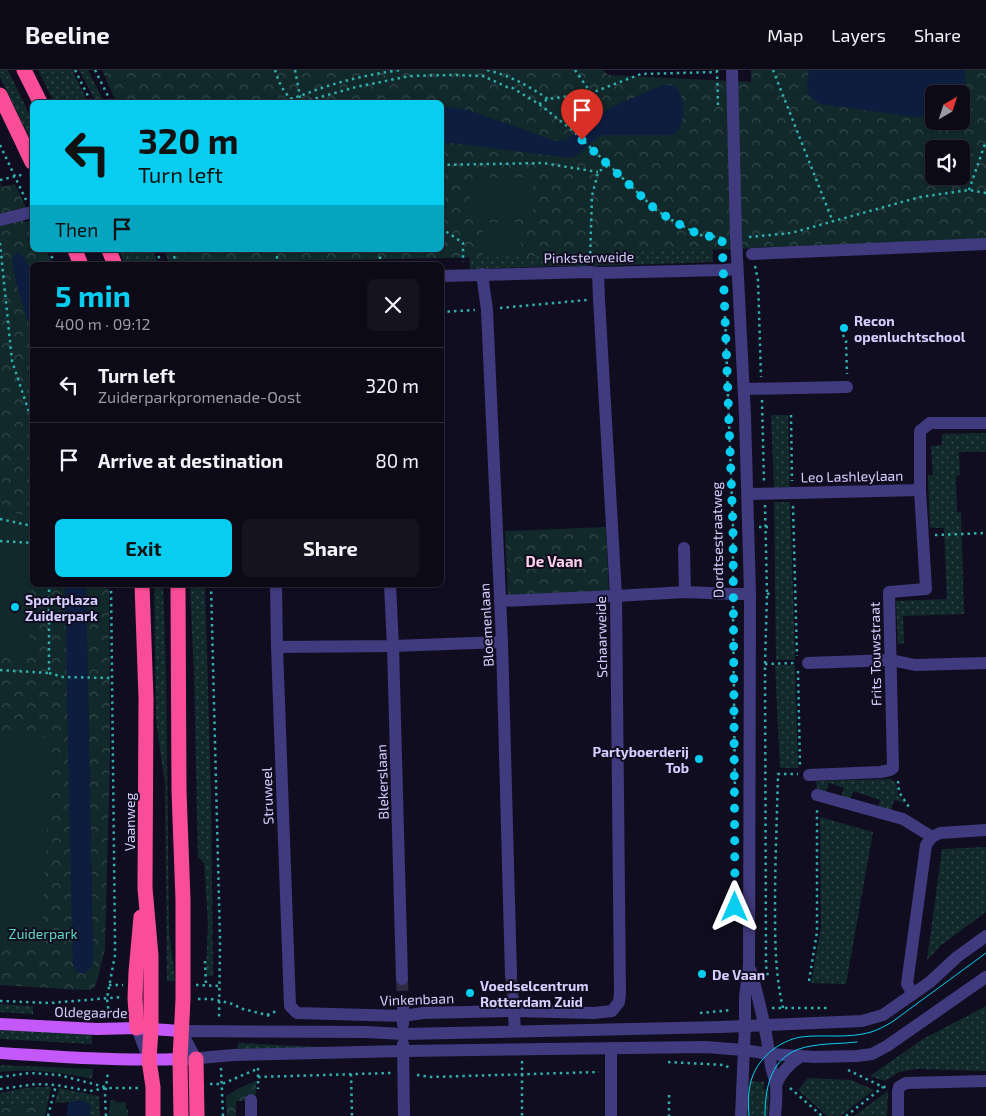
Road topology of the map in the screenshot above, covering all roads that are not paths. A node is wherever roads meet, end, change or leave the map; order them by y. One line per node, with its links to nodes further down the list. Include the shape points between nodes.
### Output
1 (24, 70): 4 (highway)
2 (732, 70): 10 (street)
3 (0, 95): 5 (highway)
4 (39, 100)
5 (30, 158)
6 (30, 212): 7 (street)
7 (0, 220)
8 (986, 244): 9 (street)
9 (752, 254)
10 (737, 269): 11 (street, Pinksterweide); 15 (street)
11 (594, 272): 12 (street, Pinksterweide); 26 (street, Schaarweide, via 599,299)
12 (482, 274): 13 (street, Pinksterweide); 27 (street, Bloemenlaan, via 487,310)
13 (444, 276)
14 (847, 387): 15 (street)
15 (744, 389): 18 (street)
16 (986, 423): 17 (street, Leo Lashleylaan, via 930,423 920,431)
17 (920, 490): 18 (street, Leo Lashleylaan); 31 (street, Frits Touwstraat, via 926,589 889,592)
18 (748, 494): 25 (street)
19 (684, 548): 24 (street)
20 (142, 587): 52 (highway, Vaanweg, via 146,698 145,888 136,958 135,998)
21 (178, 587): 53 (highway, via 183,900)
22 (276, 587): 30 (street, Struweel)
23 (390, 587): 29 (street, Blekerslaan)
24 (685, 592): 25 (street); 26 (street)
25 (750, 594): 39 (street)
26 (616, 596): 27 (street); 45 (street, Schaarweide)
27 (500, 601): 28 (street, Bloemenlaan)
28 (502, 642): 29 (street); 40 (street, Bloemenlaan)
29 (393, 646): 30 (street); 42 (street, Blekerslaan)
30 (277, 647): 47 (street, Struweel)
31 (891, 660): 32 (street); 33 (street, via 915,665); 34 (street, Frits Touwstraat, via 893,768 880,772)
32 (803, 663)
33 (986, 663)
34 (809, 775)
35 (817, 795): 37 (street, via 903,818)
36 (986, 830): 37 (street, via 940,833)
37 (932, 837): 43 (street, via 926,845 907,984)
38 (986, 936): 43 (street, Vinkenbaan)
39 (749, 966): 50 (street); 51 (street)
40 (511, 975)
41 (986, 977): 60 (street, via 872,1054)
42 (402, 979)
43 (913, 994): 50 (street, Vinkenbaan, via 883,1015 862,1021)
44 (403, 1002): 49 (street)
45 (619, 1002): 46 (street, Vinkenbaan, via 612,1011 594,1013)
46 (514, 1005): 49 (street, Vinkenbaan, via 423,1013); 54 (street)
47 (290, 1006): 49 (street, Vinkenbaan, via 297,1014)
48 (0, 1024): 52 (main road, Oldegaarde)
49 (403, 1025): 53 (street, Vinkenbaan, via 366,1032); 54 (street, Vinkenbaan); 57 (street)
50 (764, 1025): 51 (street, Vinkenbaan); 59 (street)
51 (745, 1026): 54 (street, Vinkenbaan); 56 (street)
52 (144, 1029): 53 (main road, Oldegaarde); 63 (highway)
53 (181, 1031): 61 (highway); 62 (street)
54 (515, 1031)
55 (611, 1048): 56 (street); 57 (street); 72 (street)
56 (743, 1050): 59 (street); 73 (street)
57 (403, 1051): 62 (street, via 234,1055); 71 (street)
58 (0, 1053): 63 (main road)
59 (770, 1054): 60 (street); 65 (street)
60 (800, 1057): 65 (street, via 780,1075)
61 (180, 1059): 62 (street); 63 (main road); 68 (highway)
62 (196, 1059): 69 (highway)
63 (150, 1060): 67 (highway)
64 (986, 1082): 75 (street, via 906,1083 899,1087)
65 (776, 1085): 74 (street)
66 (251, 1100): 70 (street)
67 (154, 1116)
68 (181, 1116)
69 (198, 1116)
70 (251, 1116)
71 (404, 1116)
72 (611, 1116)
73 (741, 1116)
74 (775, 1116)
75 (898, 1116)

